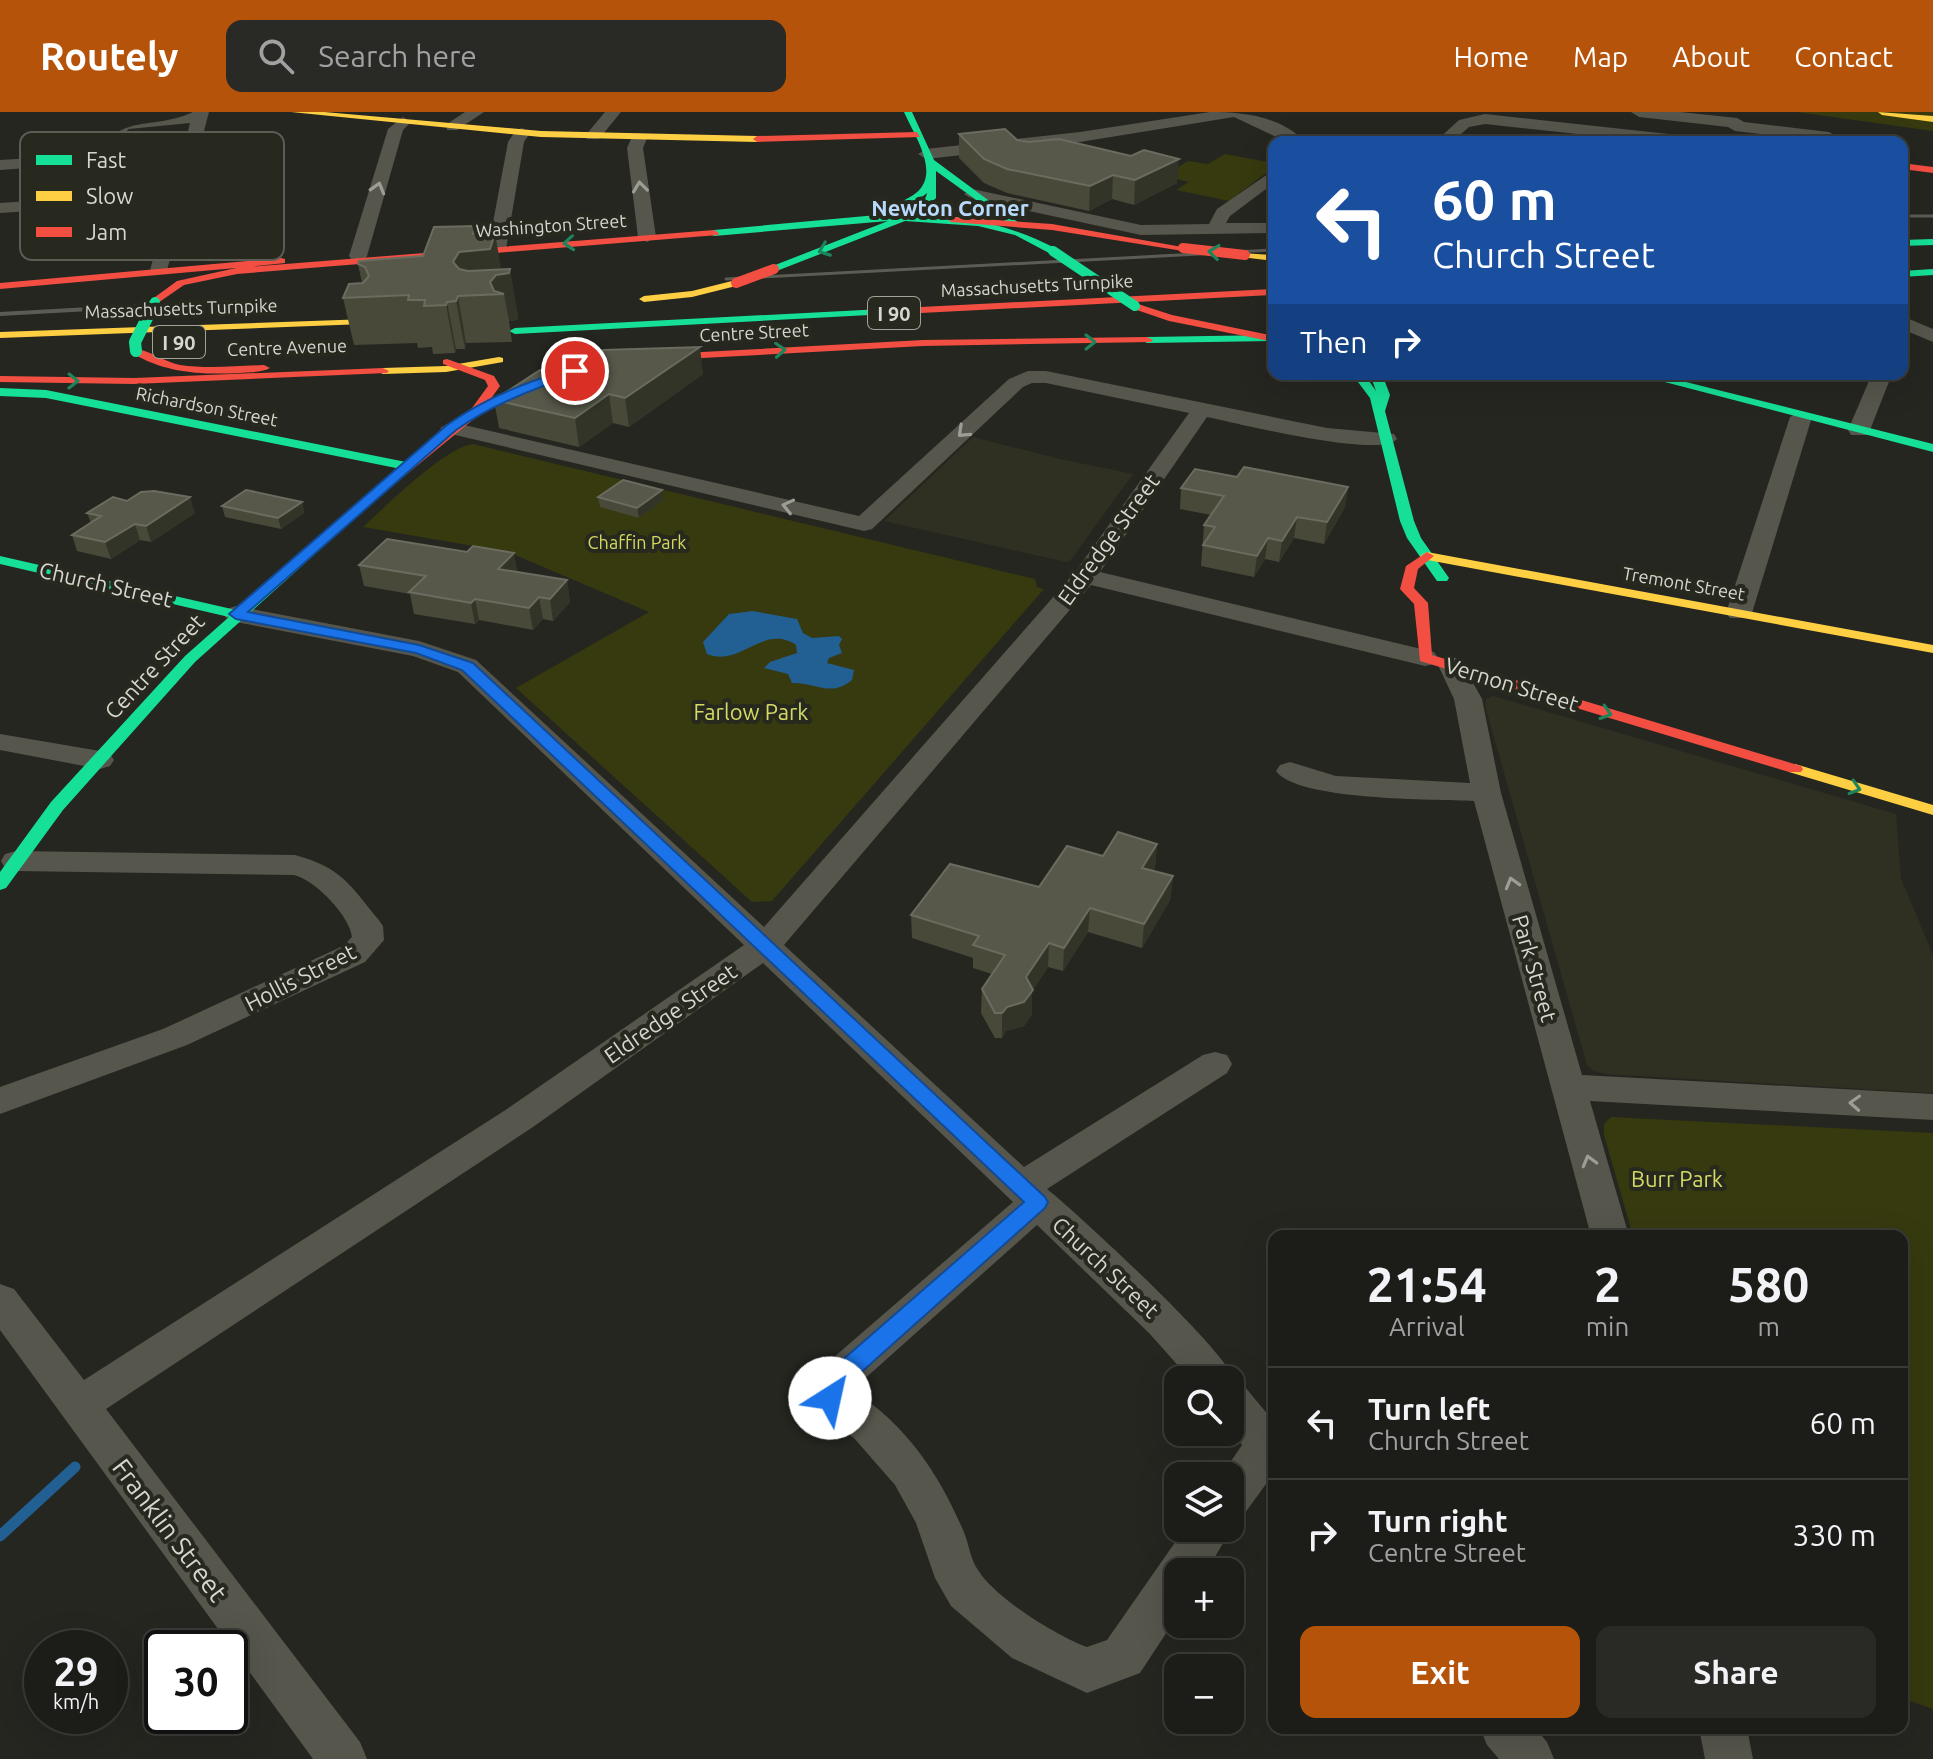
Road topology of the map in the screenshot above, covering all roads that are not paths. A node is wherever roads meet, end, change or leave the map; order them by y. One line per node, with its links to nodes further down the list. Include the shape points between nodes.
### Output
1 (295, 112): 8 (main road)
2 (476, 112): 14 (street)
3 (613, 112): 19 (street)
4 (908, 112): 18 (main road)
5 (1237, 112): 15 (street); 20 (street)
6 (1639, 112): 13 (street)
7 (1882, 112): 11 (main road)
8 (334, 114): 12 (main road)
9 (200, 115): 16 (street, via 125,125)
10 (1547, 118): 21 (street, via 1477,120); 22 (street)
11 (1933, 119)
12 (403, 122): 14 (main road); 53 (street, one-way to 12, via 396,129)
13 (1735, 125): 23 (street)
14 (452, 127): 17 (main road)
15 (1128, 130): 25 (street); 28 (street, via 1025,144)
16 (116, 132)
17 (522, 133): 19 (main road); 49 (street)
18 (917, 135): 24 (main road); 28 (main road)
19 (593, 136): 24 (main road)
20 (1289, 136)
21 (1450, 136)
22 (1659, 136)
23 (1821, 136)
24 (639, 138): 44 (street, one-way to 24, via 635,148)
25 (1153, 146)
26 (20, 163): 27 (street)
27 (0, 165)
28 (930, 165): 32 (main road); 35 (main road, via 930,201); 43 (main road, Washington Street, via 919,197 883,212)
29 (1908, 167): 30 (main road)
30 (1933, 170)
31 (1268, 179): 39 (street, via 1223,213)
32 (980, 199): 37 (main road); 39 (street, via 1134,229); 46 (main road)
33 (20, 207): 34 (street)
34 (0, 208)
35 (901, 220): 36 (main road, Washington Street); 40 (main road); 43 (main road, Washington Street)
36 (954, 220): 37 (main road); 45 (main road, Washington Street, via 1000,225)
37 (1015, 223): 45 (main road); 46 (main road)
38 (1268, 228): 39 (street)
39 (1214, 230)
40 (874, 231): 50 (main road, via 973,229); 65 (main road, one-way to 65, bridge, via 736,283 683,296)
41 (1933, 232): 42 (main road)
42 (1908, 233)
43 (675, 235): 44 (main road, Washington Street)
44 (647, 237): 49 (main road, Washington Street, one-way to 49)
45 (1034, 237): 50 (main road, Washington Street)
46 (1146, 242): 55 (main road, one-way to 46, bridge)
47 (1933, 242): 48 (main road)
48 (1908, 243)
49 (497, 249): 51 (main road, Washington Street)
50 (1053, 251): 60 (main road, Washington Street, bridge)
51 (448, 253): 53 (main road, Washington Street); 64 (main road, via 205,276)
52 (1933, 255): 54 (main road)
53 (358, 256): 57 (main road, Washington Street)
54 (1908, 256)
55 (1268, 257)
56 (162, 260): 57 (street)
57 (159, 270): 62 (main road, Washington Street)
58 (1933, 272): 59 (main road)
59 (1908, 274)
60 (1089, 278): 66 (main road, Washington Street, bridge); 75 (main road, Centre Street, via 1095,297 1092,309 1075,321 1052,329)
61 (1268, 278): 63 (main road, Massachusetts Turnpike / I 90, via 516,323)
62 (2, 286): 64 (main road, via 91,285)
63 (1268, 292)
64 (140, 299): 82 (main road, Centre Avenue, bridge, via 136,351 155,362 195,369)
65 (627, 300)
66 (1135, 306): 67 (main road, Washington Street, via 1188,316); 71 (main road, via 1169,318)
67 (1249, 315)
68 (1908, 325): 70 (street)
69 (0, 335): 77 (main road, Massachusetts Turnpike / I 90, via 363,323)
70 (1933, 336)
71 (1268, 337)
72 (1268, 338): 73 (main road, Centre Street)
73 (1204, 342): 75 (main road, Centre Street, one-way to 73); 78 (main road)
74 (1933, 343): 76 (street)
75 (900, 344): 79 (main road, Centre Street, one-way to 75)
76 (1908, 347)
77 (0, 349)
78 (1268, 351)
79 (702, 355): 80 (main road); 89 (main road, Centre Street, via 575,371)
80 (543, 359)
81 (506, 360): 82 (main road)
82 (454, 364): 83 (main road, one-way to 82, via 146,381); 89 (main road, via 494,384)
83 (0, 379)
84 (1371, 380): 93 (main road, via 1384,395 1379,411)
85 (1662, 380): 90 (main road)
86 (1880, 380): 92 (street)
87 (0, 392): 95 (main road, Richardson Street, via 46,394)
88 (1202, 409): 91 (street, one-way to 91, via 1027,378 864,524); 93 (street, via 1335,436); 98 (street, Eldredge Street)
89 (476, 411): 91 (main road, Centre Street)
90 (1801, 417): 92 (main road); 100 (street)
91 (451, 428): 95 (main road, Centre Street)
92 (1859, 430): 94 (main road)
93 (1386, 439): 96 (main road, via 1402,508)
94 (1933, 448)
95 (406, 466): 101 (main road, Centre Street)
96 (1427, 556): 99 (main road, via 1442,577 1439,590); 99 (main road, Park Street, via 1413,563 1406,579 1407,589); 100 (main road, Tremont Street)
97 (0, 560): 101 (main road, Church Street)
98 (1085, 576): 103 (street, Vernon Street); 112 (street, Eldredge Street)
99 (1421, 603): 103 (main road, Park Street)
100 (1739, 613): 102 (main road, Tremont Street)
101 (236, 614): 107 (main road, Centre Street); 112 (street, Church Street, via 419,649 467,666)
102 (1933, 649)
103 (1438, 661): 104 (main road, Vernon Street); 105 (street, Park Street)
104 (1517, 686): 105 (street); 110 (main road, Vernon Street, one-way to 110)
105 (1468, 699): 109 (street, Park Street)
106 (0, 742): 107 (street)
107 (100, 760): 111 (main road, Centre Street, via 57,806)
108 (1290, 771): 109 (street, via 1336,785)
109 (1486, 793): 114 (street, Park Street, one-way to 109)
110 (1933, 810)
111 (8, 872): 115 (street, Hollis Street, via 295,865 328,879 367,926 368,940 354,954 175,1037)
112 (765, 946): 117 (street, Church Street); 121 (street, Eldredge Street, via 520,1118)
113 (1215, 1064): 117 (street)
114 (1569, 1087): 116 (street, one-way to 114); 118 (street, Park Street, one-way to 114)
115 (0, 1101)
116 (1933, 1107)
117 (1030, 1195): 120 (street, Church Street); 126 (street, via 847,1370 830,1398 866,1420 921,1487 962,1585 999,1622 1045,1655 1087,1670 1123,1657)
118 (1608, 1230)
119 (0, 1300): 121 (street, Franklin Street)
120 (1203, 1366)
121 (77, 1406): 129 (street, Franklin Street)
122 (1244, 1417): 123 (street)
123 (1268, 1447)
124 (1268, 1452): 125 (street)
125 (1244, 1482)
126 (1164, 1596)
127 (1509, 1734): 130 (street)
128 (1724, 1734): 131 (street)
129 (343, 1759)
130 (1530, 1759)
131 (1729, 1759)

